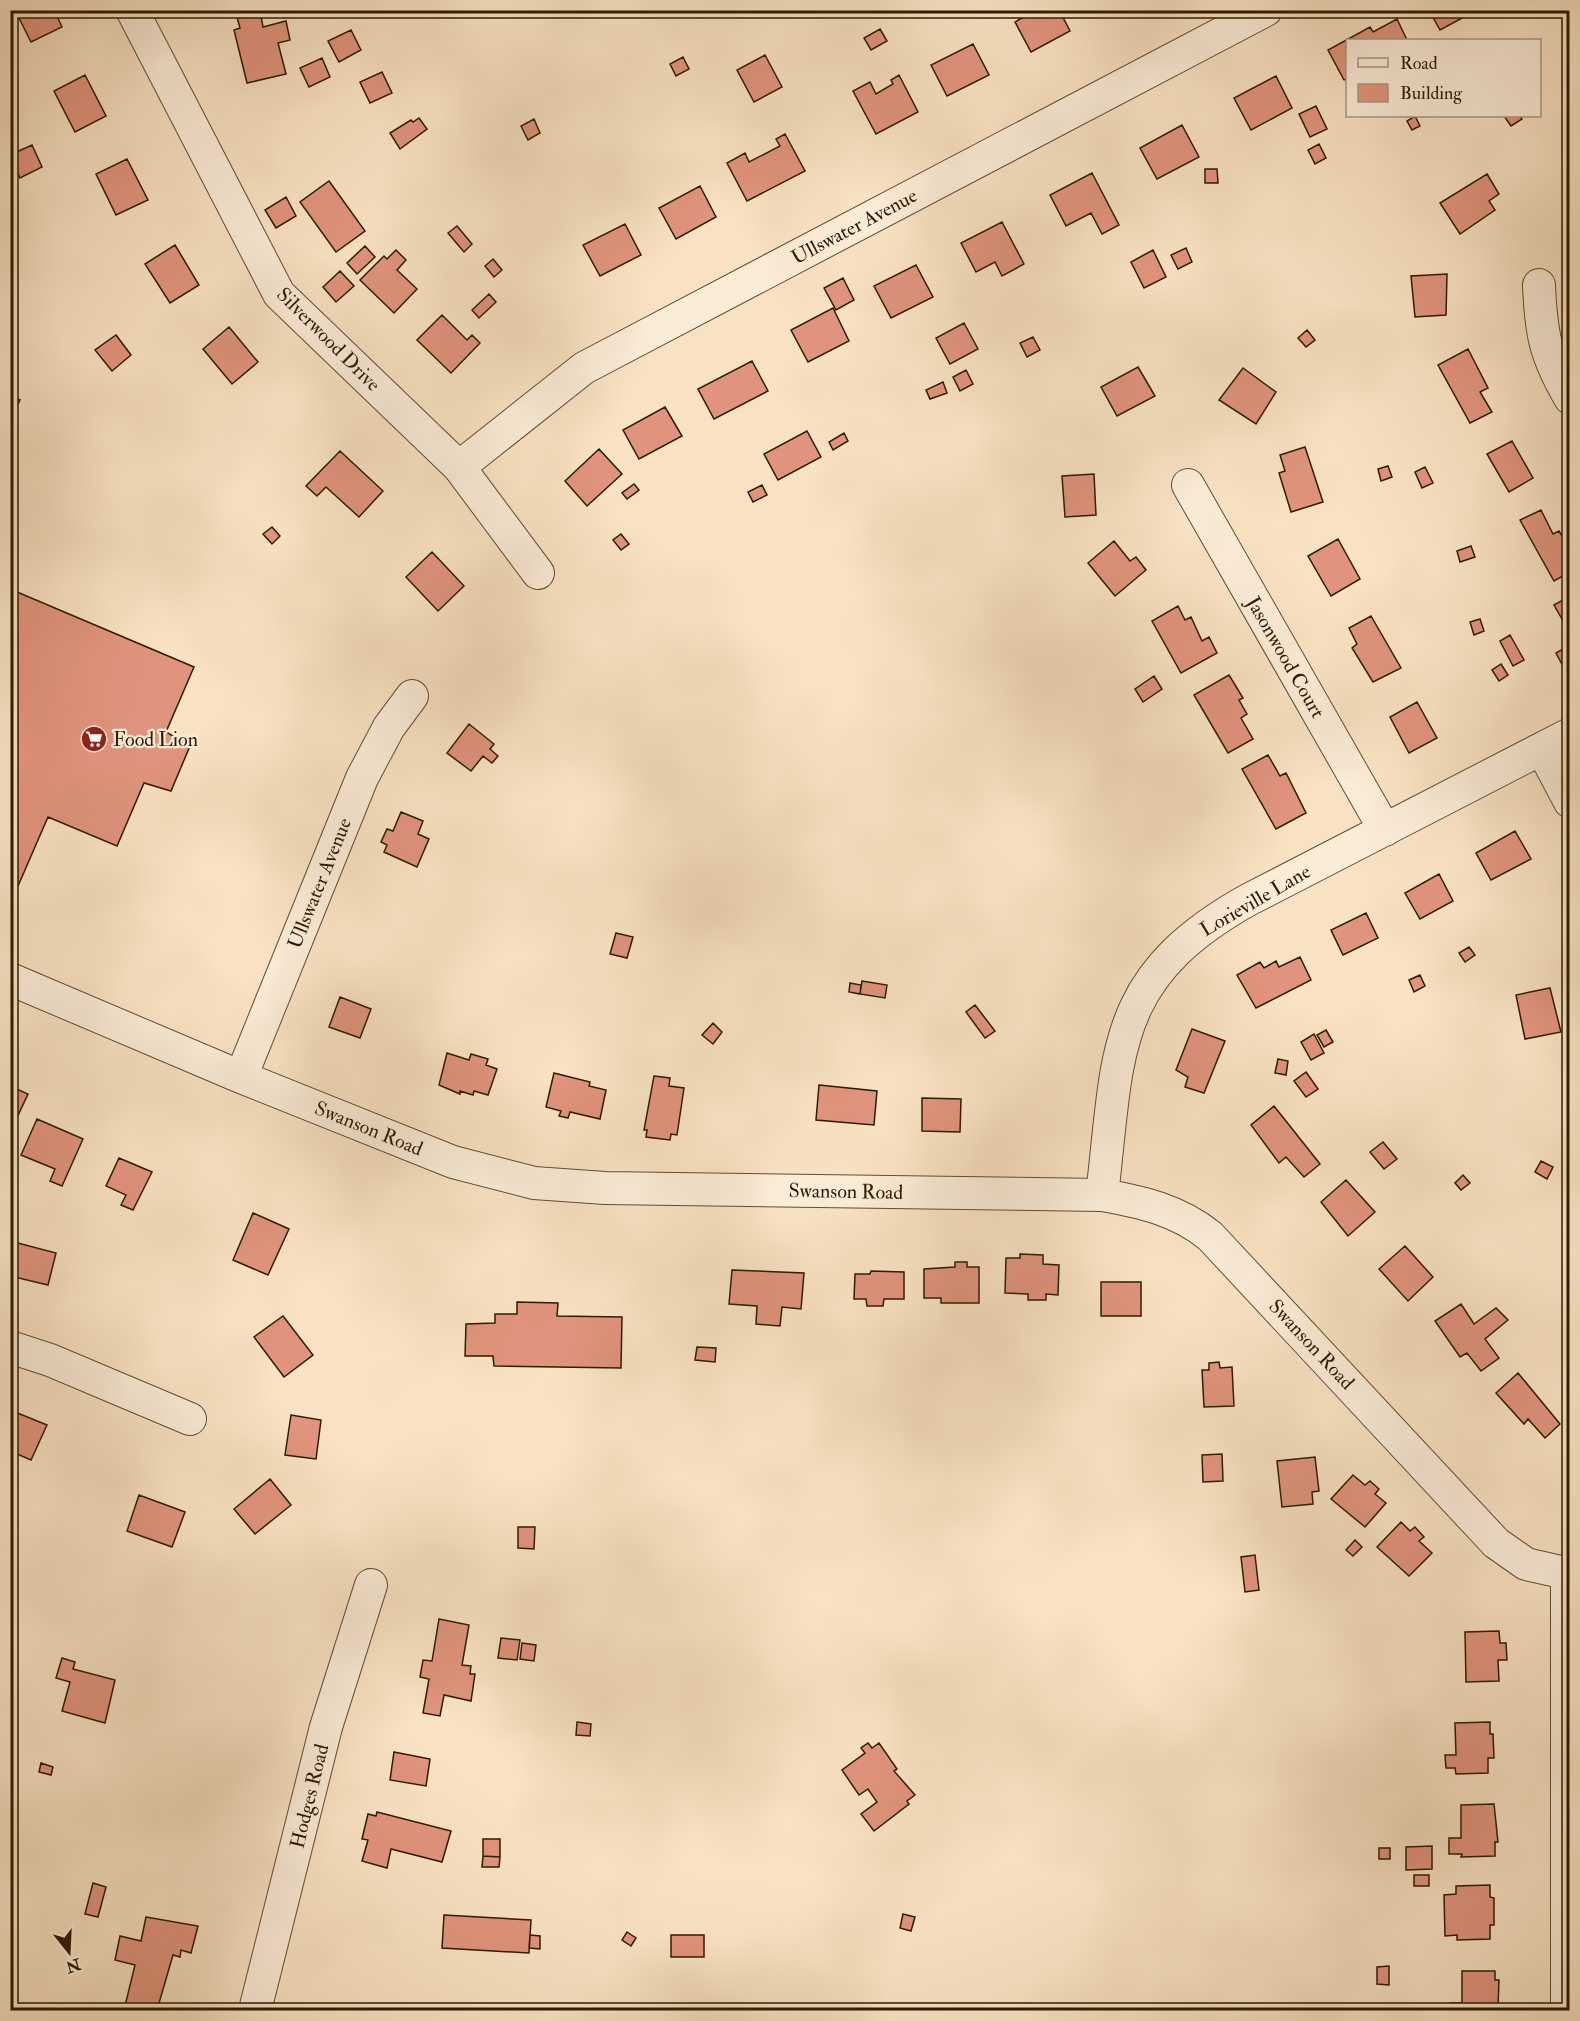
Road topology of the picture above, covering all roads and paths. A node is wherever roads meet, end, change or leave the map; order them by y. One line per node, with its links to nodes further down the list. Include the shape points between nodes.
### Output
1 (132, 10): 5 (street, Silverwood Drive, via 279,294)
2 (1266, 10): 5 (street, Ullswater Avenue, via 584,368)
3 (1539, 285): 4 (street, via 1540,327)
4 (1569, 398)
5 (459, 467): 7 (street, Silverwood Drive)
6 (1188, 484): 12 (street, Jasonwood Court)
7 (538, 573)
8 (412, 696): 14 (street, Ullswater Avenue, via 389,727 362,778)
9 (1569, 734): 10 (street, Lorieville Lane)
10 (1542, 748): 11 (street); 12 (street, Lorieville Lane)
11 (1569, 802)
12 (1385, 830): 15 (street, Lorieville Lane, via 1214,919 1183,943 1159,969 1135,1007 1118,1054)
13 (10, 979): 14 (street, Swanson Road)
14 (241, 1077): 15 (street, Swanson Road, via 453,1162 534,1183 605,1188)
15 (1102, 1195): 18 (street, Swanson Road, via 1161,1208 1196,1225 1286,1316 1496,1543 1526,1564)
16 (10, 1347): 17 (street)
17 (190, 1419)
18 (1568, 1574): 21 (street)
19 (371, 1585): 20 (street, Hodges Road, via 326,1727)
20 (255, 2010)
21 (1568, 2010)

